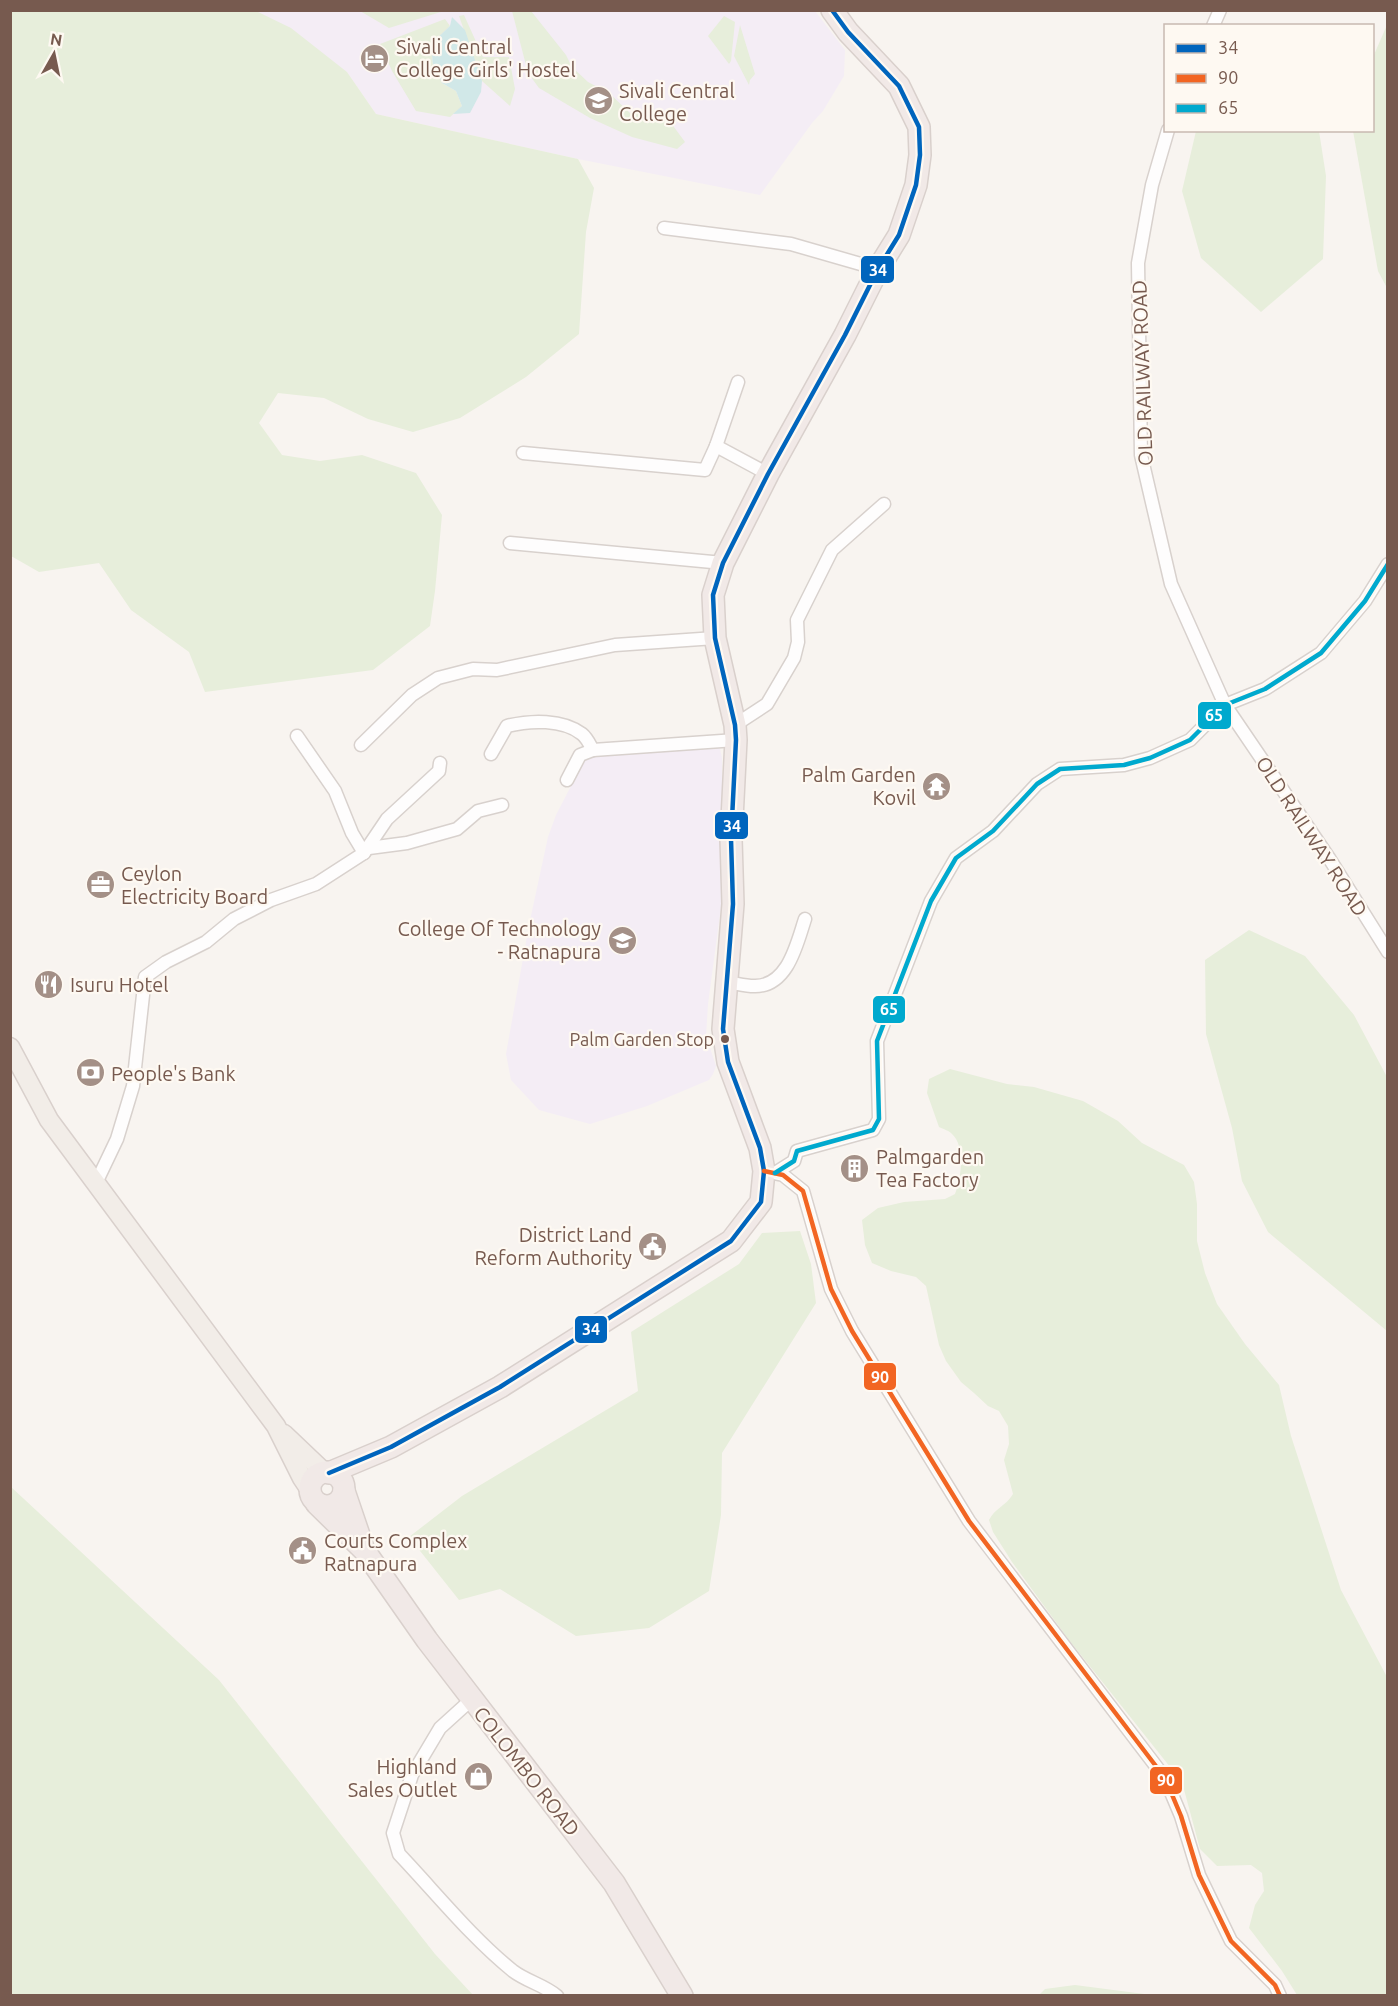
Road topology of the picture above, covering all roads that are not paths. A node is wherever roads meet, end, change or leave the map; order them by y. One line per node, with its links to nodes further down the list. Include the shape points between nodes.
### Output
1 (832, 10): 6 (highway, via 899,86 919,127 916,185 899,235)
2 (1220, 10): 3 (street)
3 (1214, 24)
4 (1167, 132): 18 (street, OLD RAILWAY ROAD, via 1152,185 1138,263 1141,455 1171,584)
5 (664, 228): 6 (street, via 791,244)
6 (878, 269): 10 (highway)
7 (738, 382): 8 (street)
8 (716, 446): 9 (street, via 705,470); 10 (street)
9 (523, 453)
10 (768, 474): 13 (highway)
11 (884, 504): 19 (street, via 832,550 797,620 794,658 767,704)
12 (510, 543): 13 (street)
13 (723, 563): 17 (highway, via 713,595)
14 (1388, 564): 15 (street)
15 (1374, 587): 16 (street); 18 (street, via 1321,653 1265,689)
16 (1388, 591)
17 (715, 638): 19 (highway); 21 (street, via 615,645 438,678 412,695)
18 (1225, 705): 29 (street, OLD RAILWAY ROAD); 32 (street, via 1190,740 1150,758 1124,765 1060,769 1037,784 993,831 956,858 931,901 877,1041 879,1119 873,1130 797,1151 794,1161)
19 (736, 733): 22 (street); 30 (highway, via 731,839 733,904)
20 (297, 736): 27 (street, via 335,791 352,833)
21 (361, 745)
22 (593, 750): 23 (street, via 583,735 567,725 523,722 507,726); 25 (street, via 580,755)
23 (491, 754)
24 (440, 763): 27 (street, via 439,771 387,819)
25 (567, 780)
26 (502, 805): 27 (street, via 478,811 457,829)
27 (367, 851): 33 (street, via 316,884 234,919 206,942 145,976 133,1086 117,1139)
28 (806, 919): 30 (street, via 791,960 774,981 756,987)
29 (1388, 952)
30 (726, 982): 32 (highway, via 723,1029 728,1062)
31 (10, 1047): 33 (main road, via 49,1120)
32 (769, 1172): 35 (highway, via 761,1202 731,1241 500,1387); 43 (street, via 783,1175 803,1191 831,1289 852,1331 969,1521 1165,1778 1199,1875 1231,1941)
33 (96, 1183): 34 (main road)
34 (276, 1426): 36 (main road); 38 (main road)
35 (391, 1447): 36 (highway); 37 (highway)
36 (327, 1473): 37 (highway, via 338,1476); 38 (highway, via 313,1480)
37 (344, 1490): 38 (highway, via 334,1505 328,1506); 39 (highway, COLOMBO ROAD)
38 (314, 1496): 39 (highway, COLOMBO ROAD)
39 (364, 1550): 40 (highway, COLOMBO ROAD)
40 (472, 1699): 41 (street, via 440,1728 412,1775 393,1833 399,1854 495,1956 516,1973); 42 (highway, COLOMBO ROAD, via 614,1883)
41 (557, 1995)
42 (682, 1995)
43 (1280, 1995)

